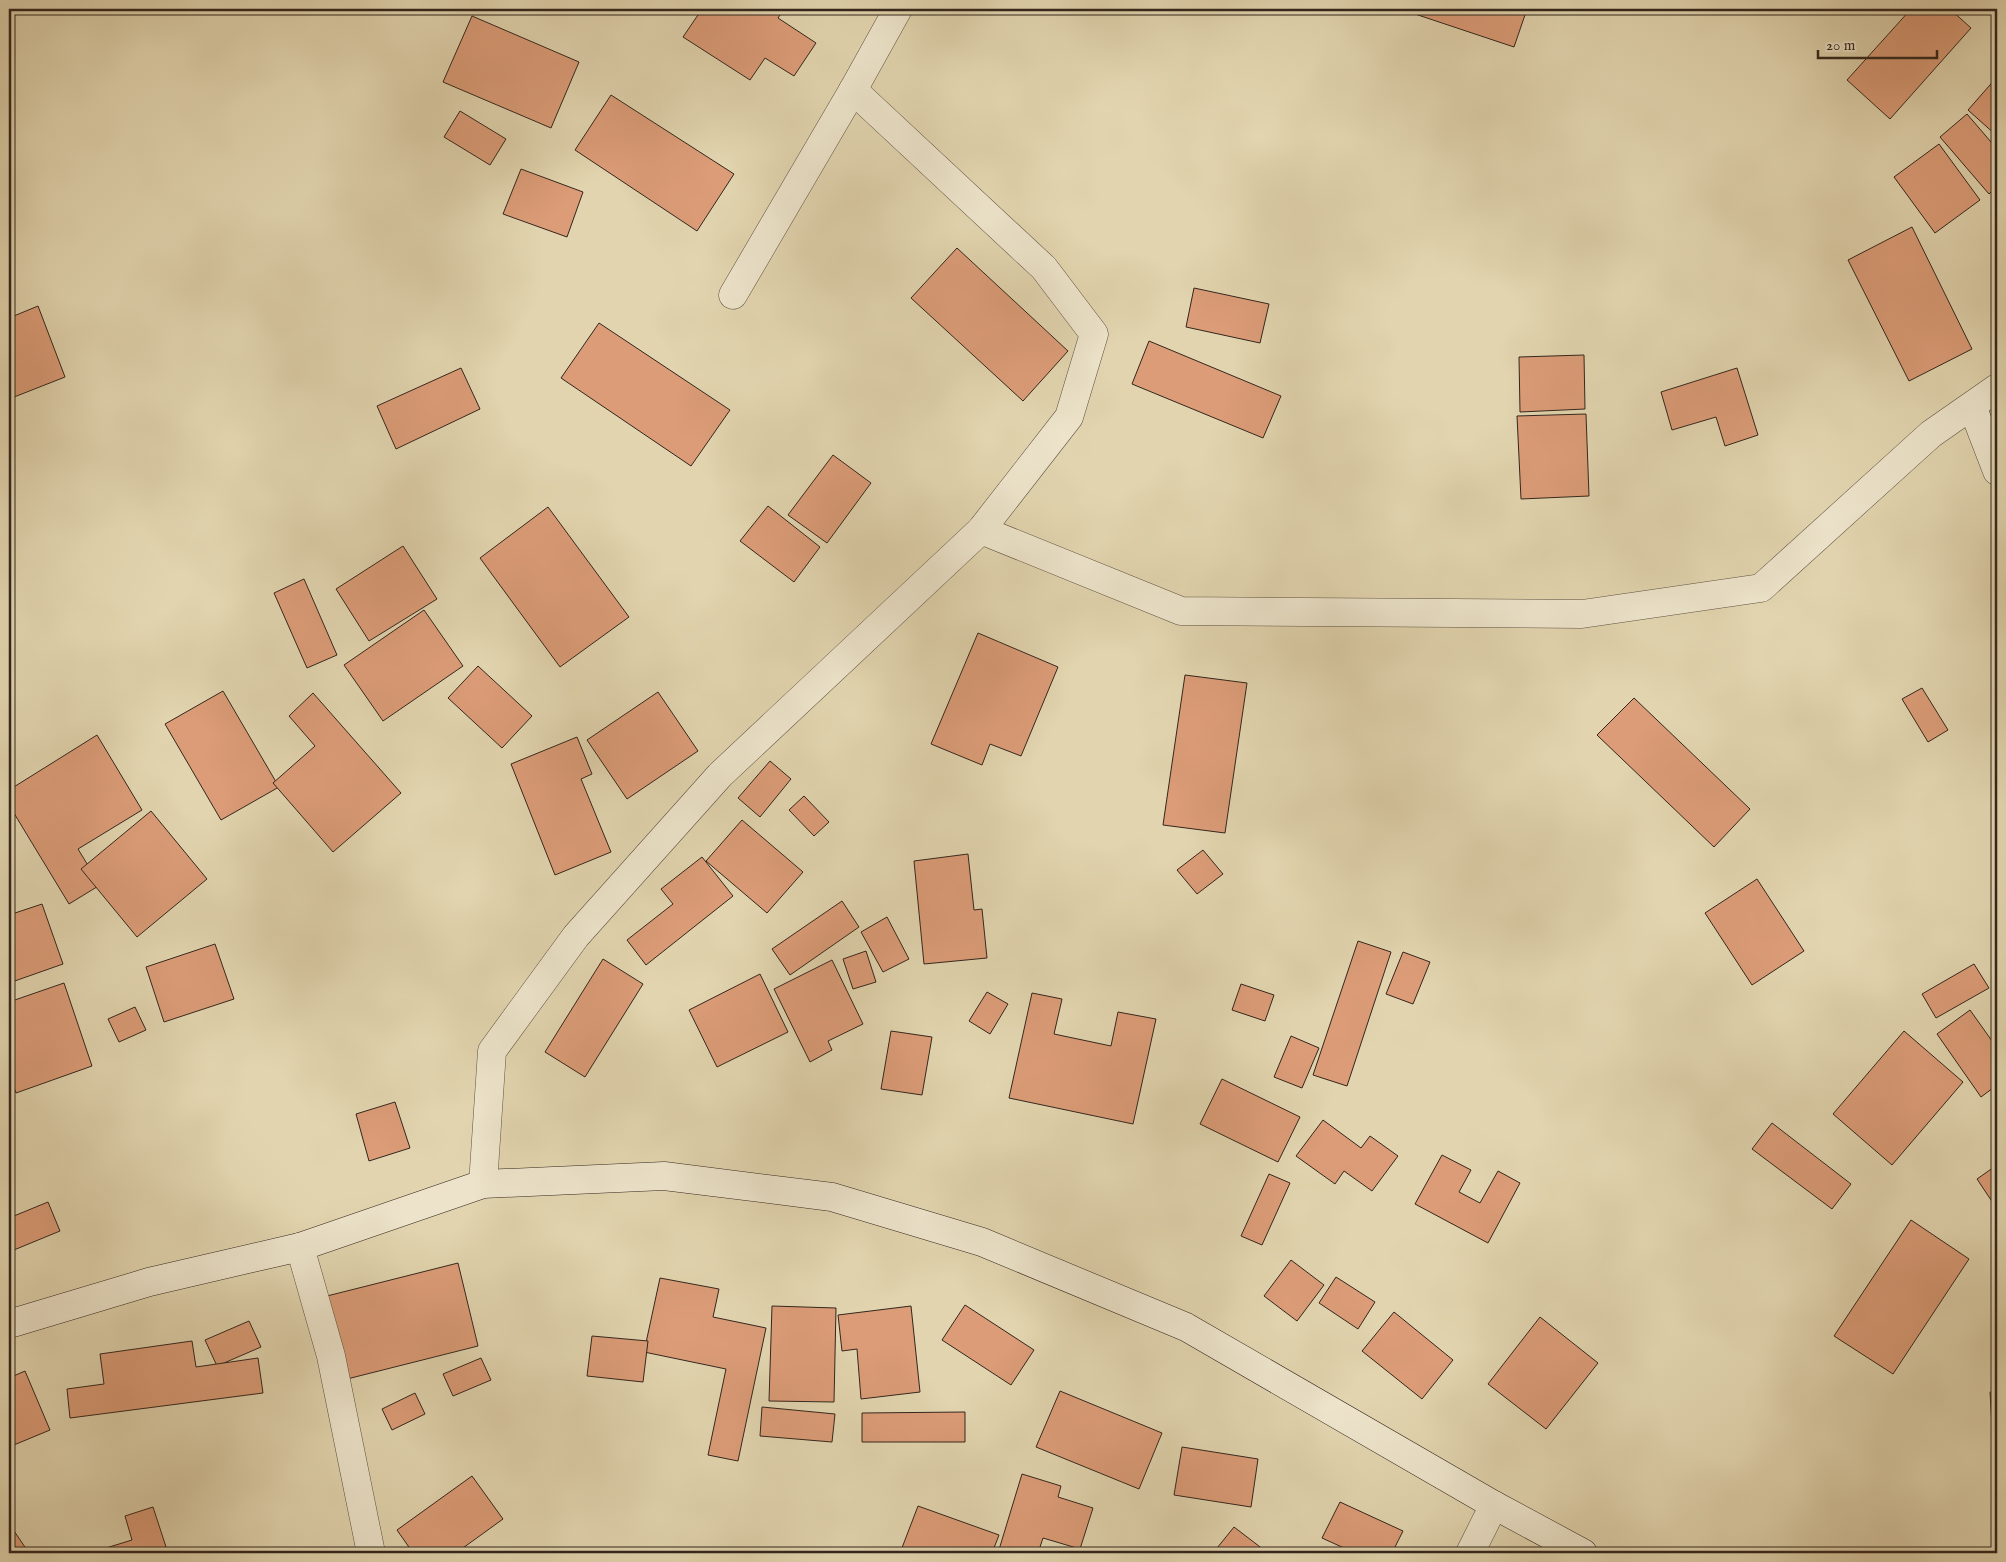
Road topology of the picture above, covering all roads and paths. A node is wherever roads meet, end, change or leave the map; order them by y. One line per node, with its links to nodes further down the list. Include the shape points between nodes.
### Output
1 (898, 9): 2 (street)
2 (854, 90): 3 (street); 7 (street, via 1044,268 1094,334 1069,417)
3 (733, 295)
4 (1997, 388): 5 (street)
5 (1972, 406): 6 (street); 7 (street, via 1931,434 1761,588 1582,614 1181,611)
6 (1997, 471)
7 (981, 530): 8 (street, via 720,775 576,936 492,1051)
8 (482, 1184): 9 (street); 11 (street, via 664,1176 832,1197 982,1242 1186,1327)
9 (300, 1247): 10 (street, via 149,1282); 12 (street, via 331,1356)
10 (9, 1324)
11 (1494, 1505): 13 (street); 14 (street)
12 (371, 1553)
13 (1470, 1553)
14 (1583, 1553)

